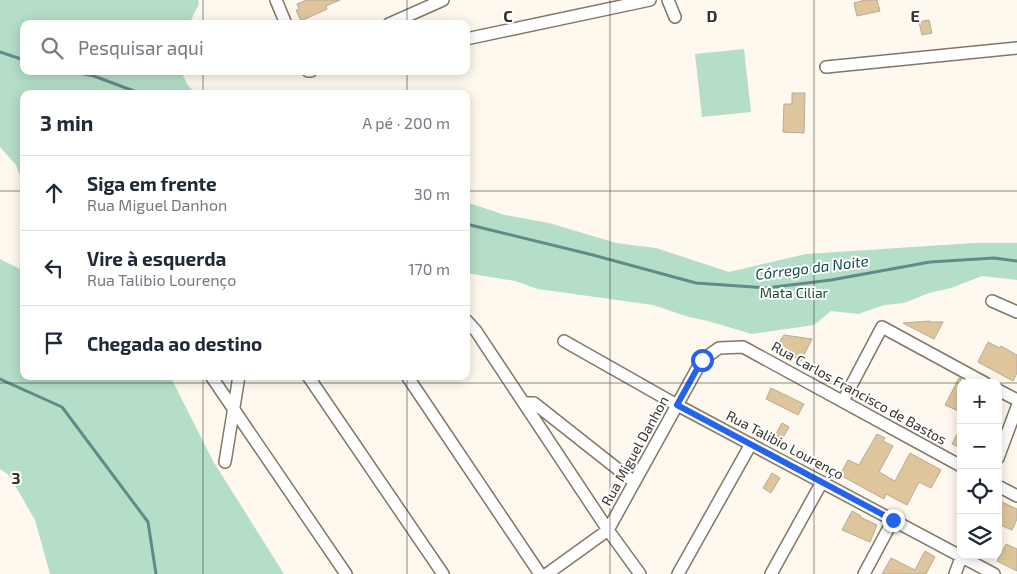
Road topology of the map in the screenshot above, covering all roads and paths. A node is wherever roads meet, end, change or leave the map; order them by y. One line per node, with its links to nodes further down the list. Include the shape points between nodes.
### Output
1 (276, 0): 6 (street)
2 (443, 0): 7 (street)
3 (650, 0): 8 (street)
4 (668, 0): 5 (street)
5 (675, 17)
6 (284, 20)
7 (398, 20)
8 (470, 38)
9 (1017, 48): 10 (street)
10 (826, 67)
11 (992, 300): 12 (street)
12 (1017, 312)
13 (470, 324): 24 (street)
14 (564, 341): 25 (street, Rua Talibio Lourenço)
15 (743, 347): 23 (street, Rua Carlos Francisco de Bastos); 25 (street, Rua Miguel Danhon, via 719,348 702,360)
16 (978, 379): 23 (street, via 882,327)
17 (214, 380): 27 (street)
18 (238, 380): 27 (street)
19 (311, 380): 42 (street)
20 (410, 380): 43 (street)
21 (1002, 392): 22 (street)
22 (1017, 400)
23 (843, 401): 31 (street, Rua Carlos Francisco de Bastos)
24 (524, 403): 32 (street, via 534,403); 37 (street)
25 (677, 405): 28 (street, Rua Talibio Lourenço); 32 (street, Rua Miguel Danhon)
26 (1017, 407): 29 (street)
27 (234, 409): 30 (street); 41 (street)
28 (751, 444): 33 (street, Rua Talibio Lourenço); 46 (street)
29 (1002, 447)
30 (225, 462)
31 (957, 464)
32 (634, 482): 37 (street, Rua Miguel Danhon)
33 (822, 482): 36 (street, Rua Talibio Lourenço); 47 (street)
34 (1002, 488): 35 (street)
35 (1017, 496)
36 (893, 520): 38 (street, Rua Talibio Lourenço); 48 (street)
37 (608, 530): 44 (street, Rua Miguel Danhon); 45 (street)
38 (957, 554)
39 (960, 559): 49 (street)
40 (966, 559): 50 (street, Rua Talibio Lourenço)
41 (346, 574)
42 (443, 574)
43 (540, 574)
44 (547, 574)
45 (640, 574)
46 (678, 574)
47 (771, 574)
48 (864, 574)
49 (955, 574)
50 (994, 574)

